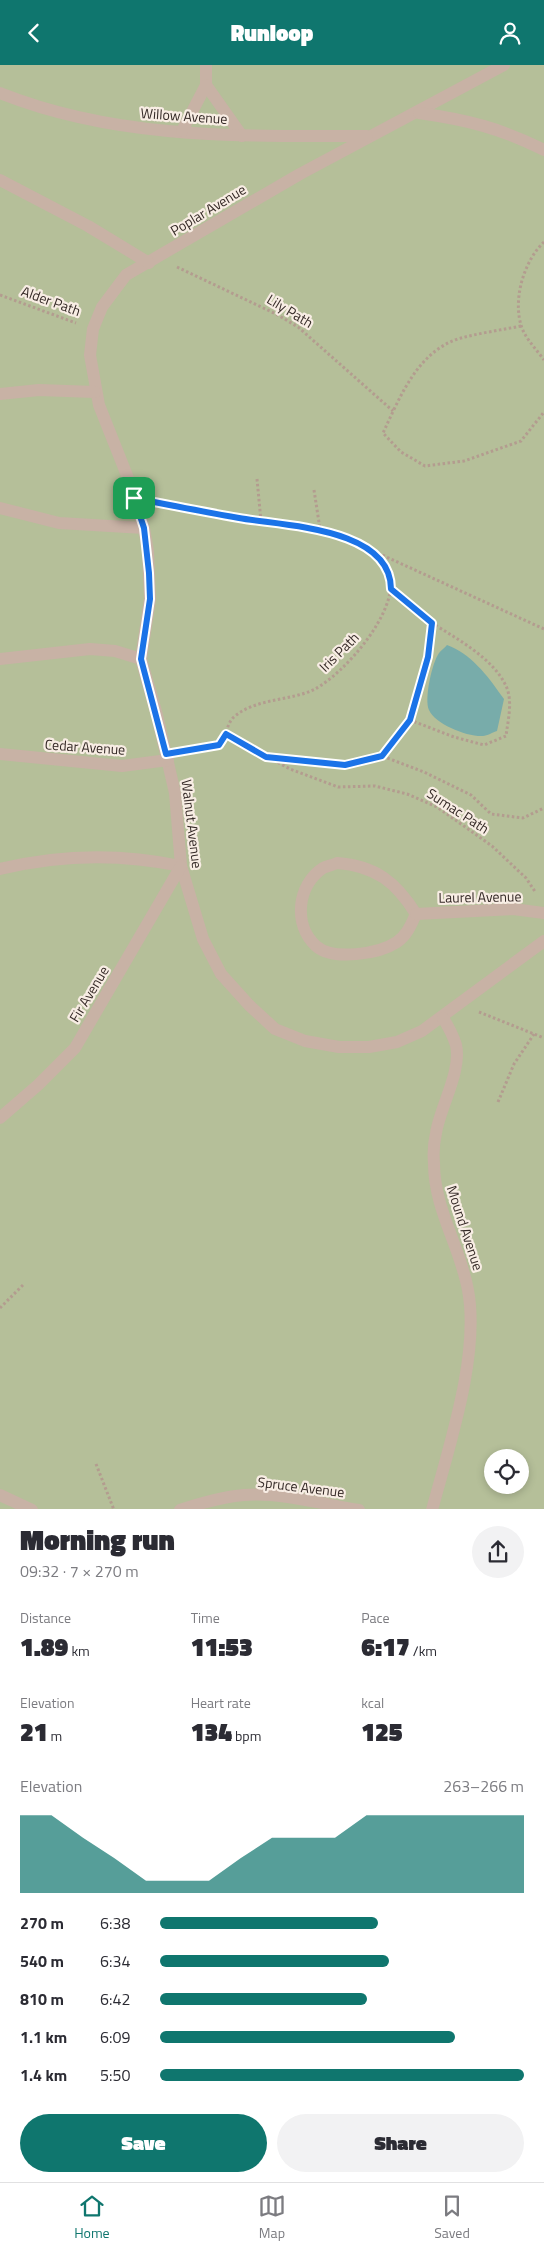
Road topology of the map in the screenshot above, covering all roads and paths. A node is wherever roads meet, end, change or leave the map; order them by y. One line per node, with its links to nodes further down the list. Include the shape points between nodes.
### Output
1 (206, 65): 3 (lane)
2 (504, 65): 5 (lane, Poplar Avenue)
3 (206, 85): 6 (lane); 7 (lane)
4 (0, 93): 6 (lane, Willow Avenue, via 62,115 112,125)
5 (419, 113): 8 (lane, Poplar Avenue); 9 (lane, via 491,126)
6 (182, 131): 7 (lane, Willow Avenue)
7 (242, 136): 8 (lane, Willow Avenue)
8 (370, 136): 12 (lane, Poplar Avenue)
9 (544, 150)
10 (0, 180): 12 (lane)
11 (544, 242): 14 (path, via 528,264 522,281 518,306)
12 (153, 261): 15 (lane, Poplar Avenue, via 126,275 117,285 102,307); 19 (path, Lily Path, via 276,314 298,327)
13 (0, 295): 15 (path, Alder Path)
14 (521, 326): 16 (path); 19 (path, via 459,338 436,350 421,362)
15 (93, 329): 17 (lane, Poplar Avenue, via 90,355)
16 (544, 360)
17 (95, 392): 18 (lane, via 40,390); 23 (lane, Walnut Avenue)
18 (0, 394)
19 (393, 411): 20 (path, via 383,433 401,452 425,466 464,461 521,441)
20 (544, 412)
21 (257, 479): 25 (path)
22 (314, 490): 27 (path)
23 (134, 498): 25 (path); 26 (lane, Walnut Avenue)
24 (0, 508): 26 (lane, via 59,523)
25 (261, 521): 27 (path)
26 (144, 528): 33 (lane, Walnut Avenue, via 150,599)
27 (320, 529): 28 (path)
28 (368, 549): 29 (path, via 388,568); 31 (path)
29 (391, 589): 30 (path); 35 (path, Iris Path, via 374,631 344,667 314,689 240,713 230,722)
30 (432, 623): 34 (path, via 428,657); 34 (path, via 492,665 506,687 510,708 506,736 484,745)
31 (544, 629)
32 (0, 659): 33 (lane, via 90,649 115,651)
33 (141, 659): 38 (lane, Walnut Avenue)
34 (410, 720): 37 (path)
35 (226, 734): 38 (path, via 219,745); 39 (path, Sumac Path)
36 (0, 754): 38 (lane, Cedar Avenue, via 122,766)
37 (382, 756): 39 (path, via 345,765); 40 (path, via 470,795 491,813 523,818)
38 (167, 757): 41 (lane, Walnut Avenue, via 178,821)
39 (266, 757): 43 (path, Sumac Path, via 338,787 375,786 407,794 437,807 492,846 526,878)
40 (544, 808)
41 (181, 866): 42 (lane, via 143,858 76,856); 48 (lane, Walnut Avenue, via 203,939 221,974 275,1029 339,1047 369,1047 397,1042); 52 (lane, Fir Avenue, via 75,1048)
42 (0, 869)
43 (540, 899)
44 (544, 913): 45 (lane, Laurel Avenue, via 513,909)
45 (416, 914): 45 (lane, via 404,895 381,875 356,865 337,863 323,868 309,881 302,900 301,917 305,933 317,947 354,955 396,943 409,930)
46 (544, 941): 47 (lane, Walnut Avenue)
47 (460, 1004): 48 (lane, Walnut Avenue); 49 (path)
48 (443, 1018): 61 (lane, Mound Avenue, via 456,1046 456,1060 436,1133 435,1188 463,1264 470,1321 464,1375)
49 (534, 1034): 50 (path); 51 (path, via 514,1064)
50 (544, 1037)
51 (498, 1101)
52 (0, 1117)
53 (23, 1285): 54 (path)
54 (0, 1308)
55 (96, 1464): 58 (path)
56 (0, 1495): 57 (lane)
57 (32, 1509)
58 (114, 1509)
59 (180, 1509): 60 (lane, Spruce Avenue, via 214,1499 246,1495)
60 (359, 1509)
61 (432, 1509)

